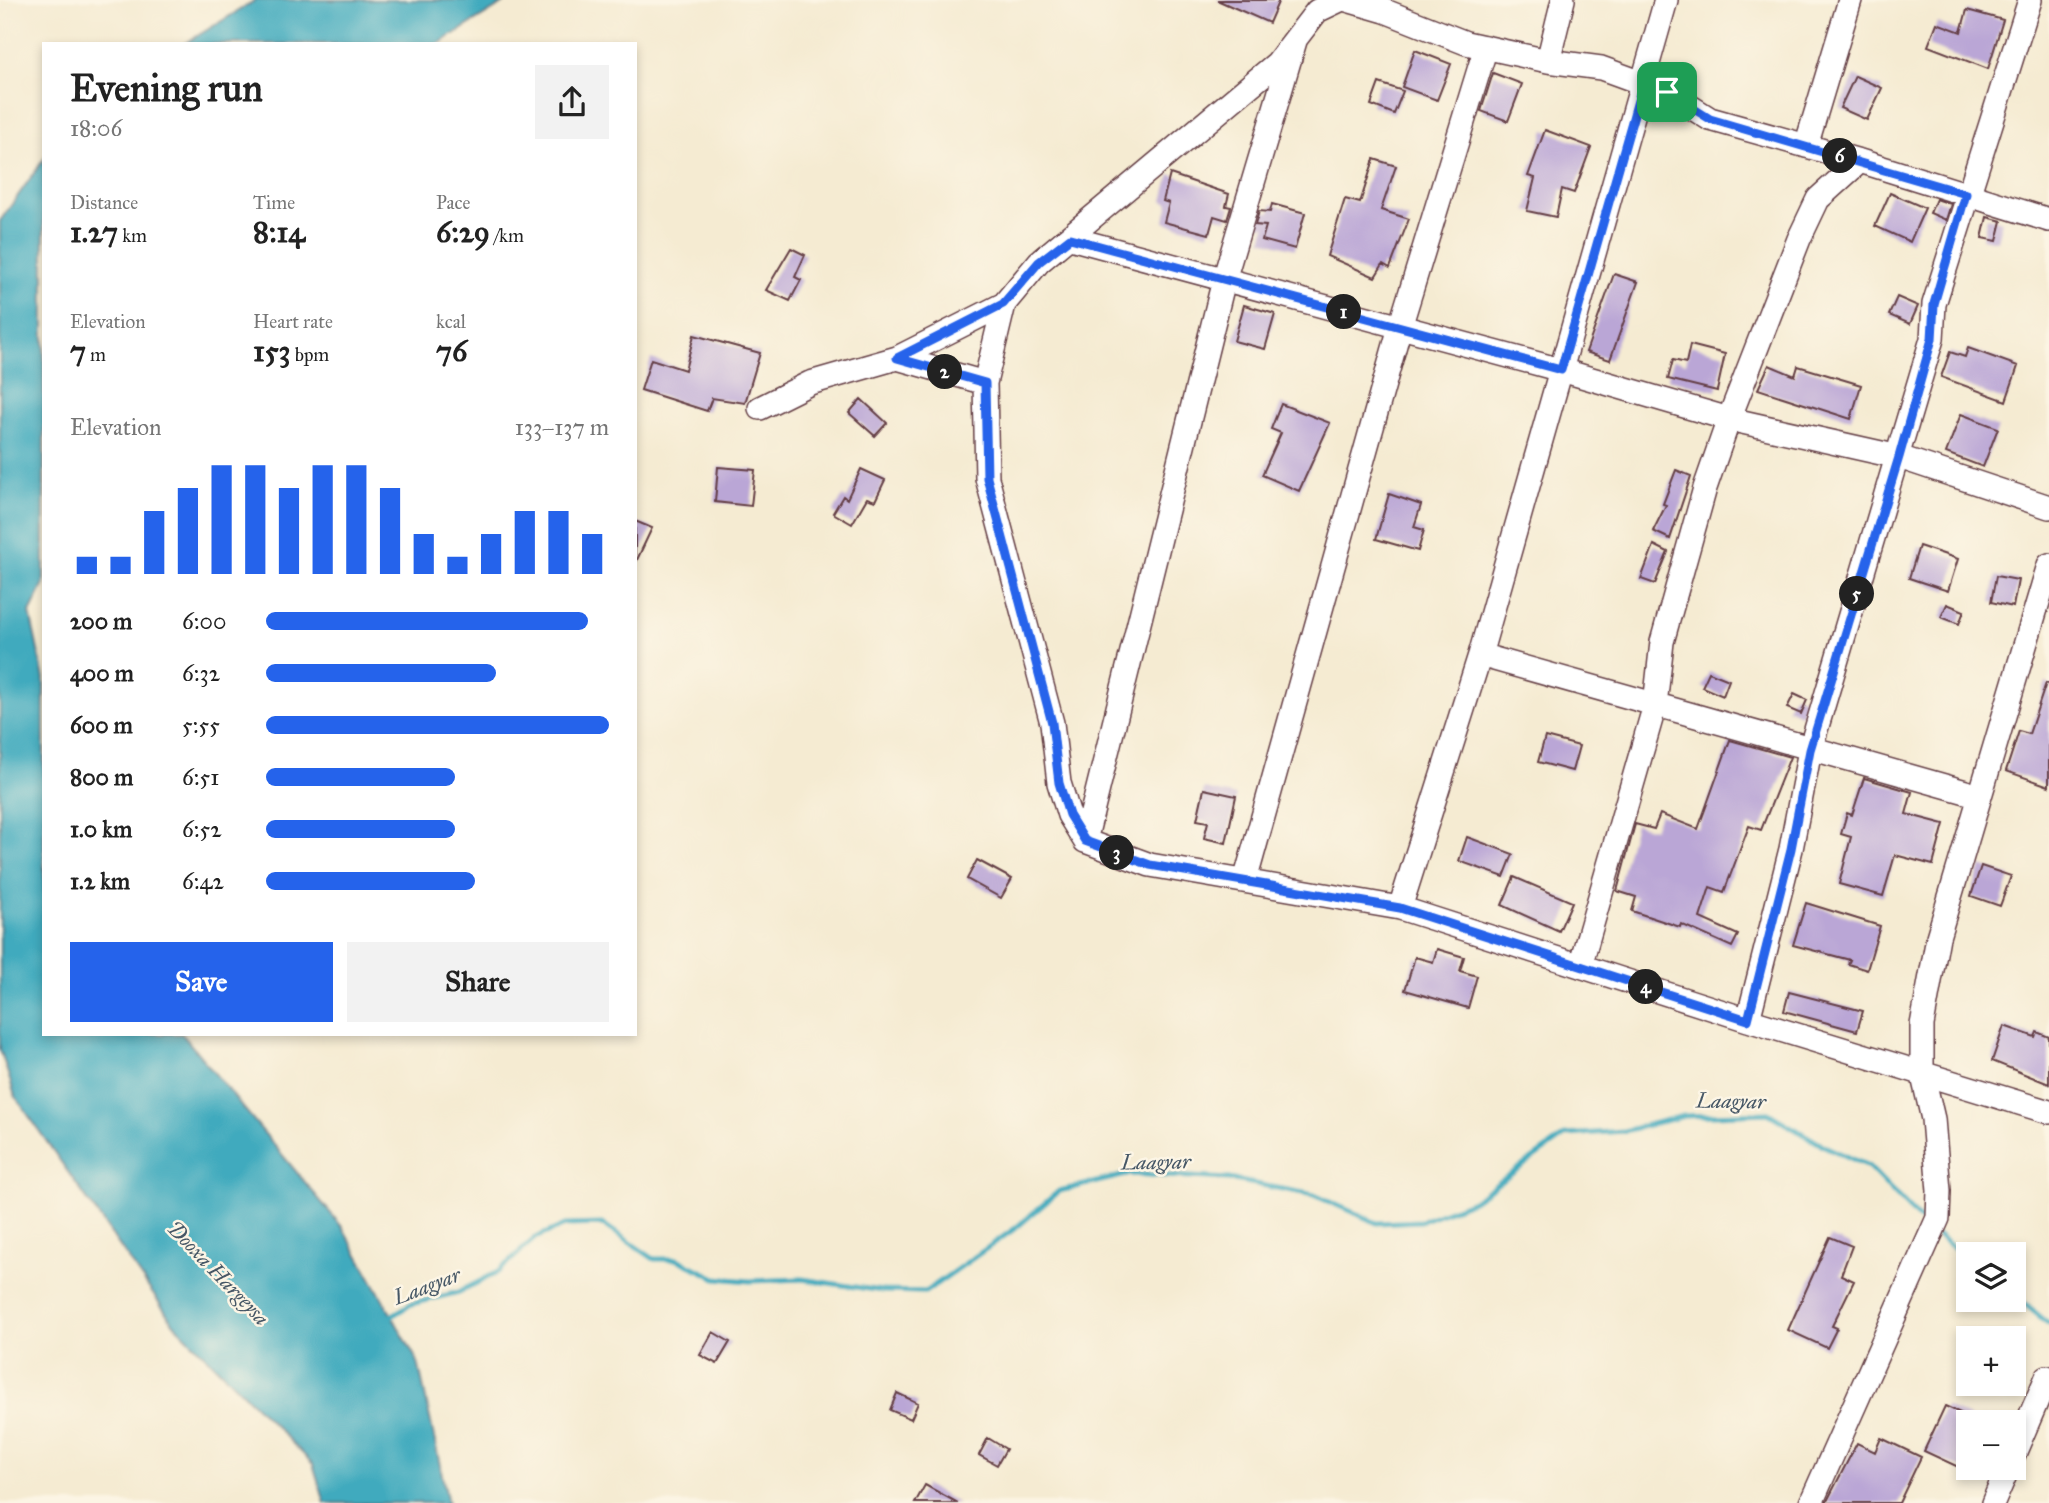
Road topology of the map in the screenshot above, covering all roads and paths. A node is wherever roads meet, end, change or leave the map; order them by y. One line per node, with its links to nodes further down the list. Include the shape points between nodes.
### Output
1 (1340, 0): 7 (street, via 1317,11)
2 (1347, 0): 8 (street)
3 (1563, 0): 9 (street)
4 (1666, 0): 10 (street)
5 (1850, 0): 11 (street)
6 (2029, 0): 13 (street)
7 (1294, 40): 15 (street, via 1277,64); 16 (street)
8 (1486, 47): 9 (street); 18 (street)
9 (1548, 61): 10 (street, via 1601,68)
10 (1643, 83): 11 (street, via 1710,119); 20 (street)
11 (1806, 146): 12 (street)
12 (1860, 161): 13 (street); 23 (street, via 1818,199 1798,239)
13 (1966, 194): 14 (street); 24 (street, via 1934,304 1932,339)
14 (2049, 220)
15 (1070, 238): 16 (street); 17 (street, via 1039,262)
16 (1224, 280): 18 (street); 31 (street)
17 (1003, 304): 19 (street); 21 (street)
18 (1400, 327): 20 (street); 32 (street)
19 (897, 358): 21 (street); 22 (street, via 810,383)
20 (1561, 370): 23 (street); 27 (street)
21 (985, 383): 31 (street, via 987,478 1052,723 1059,783 1069,815)
22 (760, 408)
23 (1729, 419): 24 (street); 28 (street, via 1662,642)
24 (1899, 457): 25 (street); 29 (street)
25 (2049, 507)
26 (2049, 565): 30 (street)
27 (1480, 655): 28 (street); 33 (street)
28 (1655, 705): 29 (street); 34 (street)
29 (1810, 750): 30 (street); 35 (street, via 1791,849)
30 (1980, 796): 36 (street, via 1938,937 1922,1025)
31 (1085, 841): 32 (street, via 1150,865)
32 (1245, 881): 33 (street)
33 (1400, 908): 34 (street)
34 (1580, 966): 35 (street)
35 (1748, 1020): 36 (street)
36 (1922, 1072): 37 (street); 41 (street, via 1933,1119 1938,1218)
37 (2049, 1112)
38 (2047, 1377): 39 (street)
39 (2026, 1426)
40 (2003, 1480): 42 (street)
41 (1811, 1503)
42 (1993, 1503)

